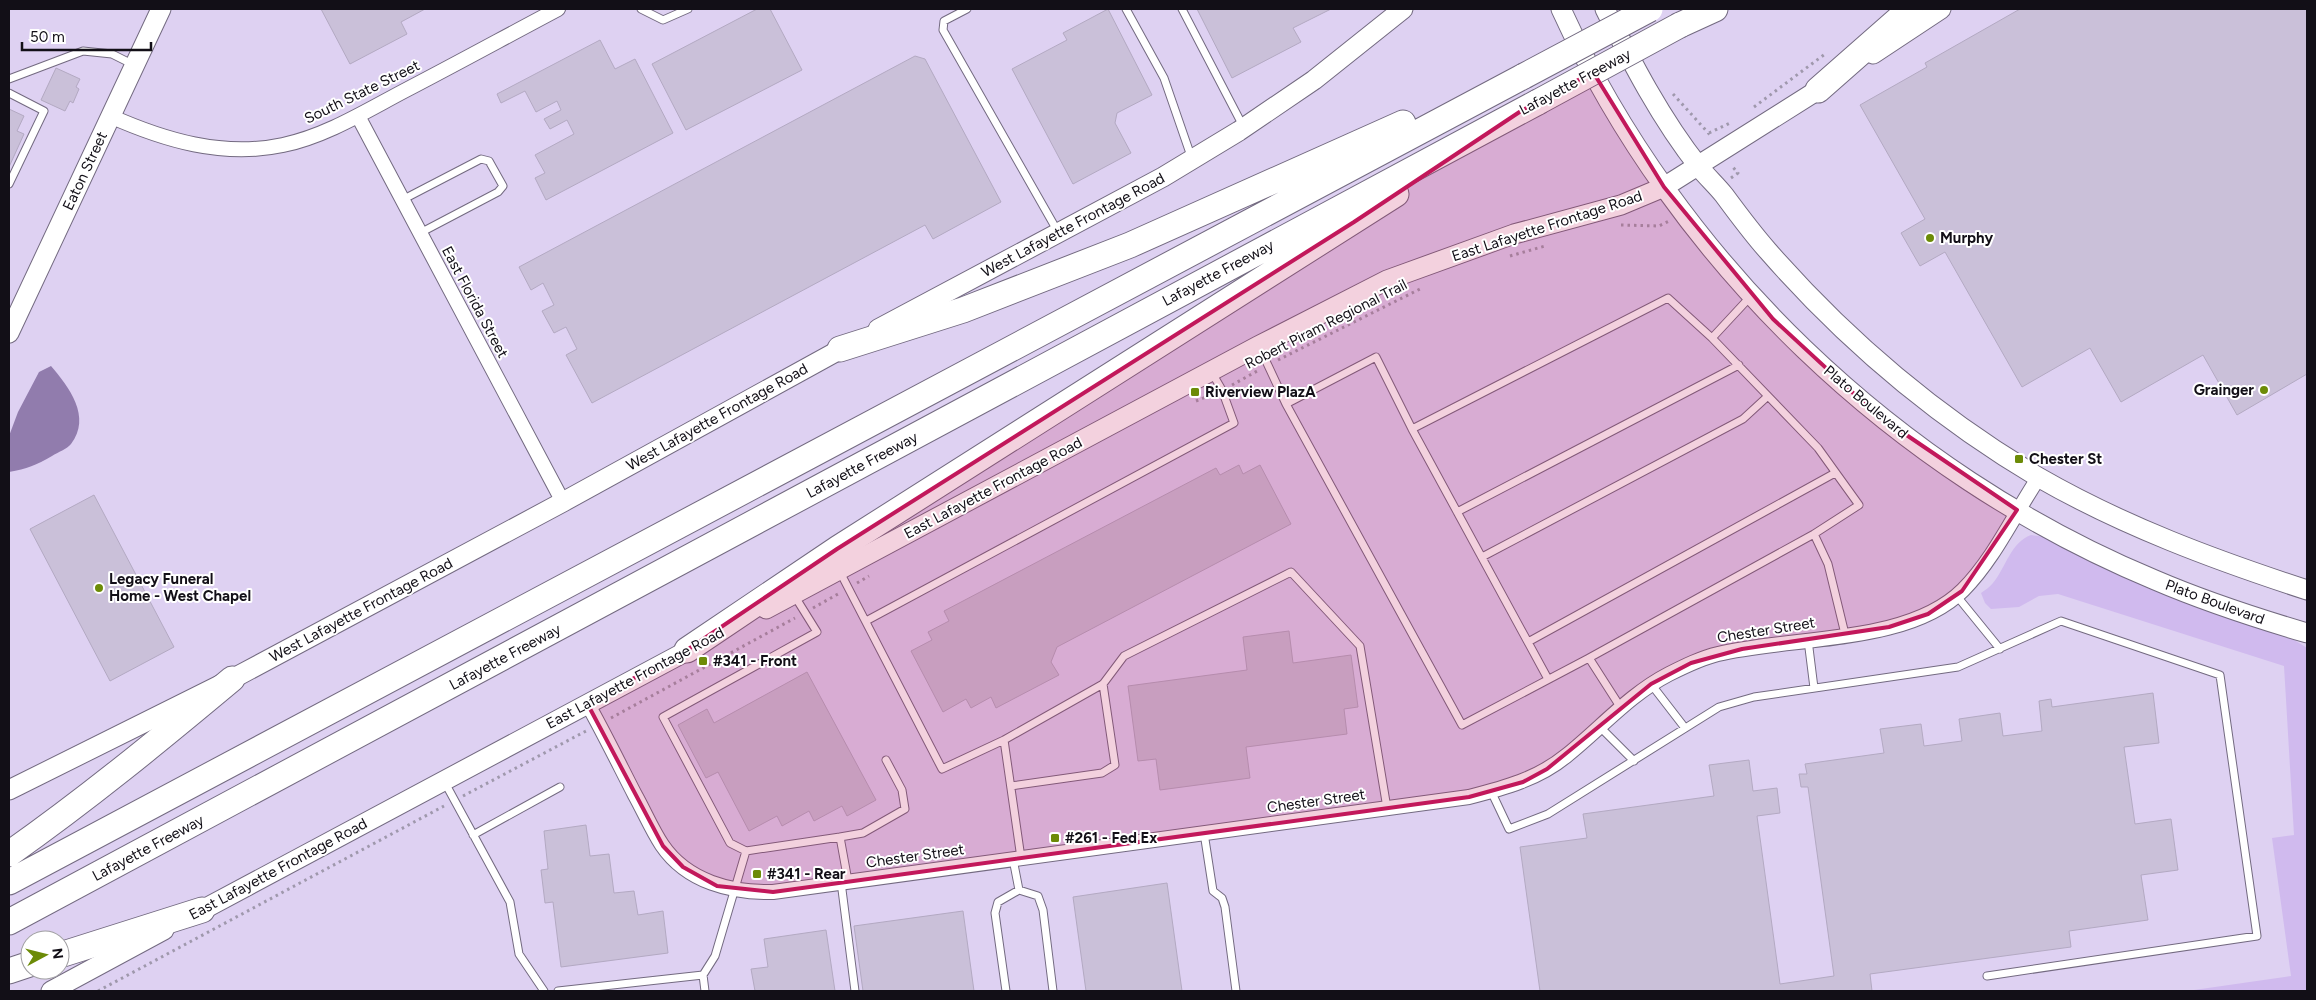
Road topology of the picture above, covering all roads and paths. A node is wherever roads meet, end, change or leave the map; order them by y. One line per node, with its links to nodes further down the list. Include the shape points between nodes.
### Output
1 (161, 9): 16 (main road, Eaton Street)
2 (558, 9): 25 (street, South State Street)
3 (641, 9): 4 (lane, via 663,20)
4 (688, 9)
5 (967, 9): 37 (lane, via 944,21 943,30)
6 (1126, 9): 28 (lane, via 1164,78)
7 (1182, 9): 27 (lane)
8 (1403, 9): 27 (main road, West Lafayette Frontage Road, via 1314,80)
9 (1561, 9): 33 (main road, Plato Boulevard, via 1601,89)
10 (1605, 9): 29 (main road, via 1657,104)
11 (1650, 9): 18 (highway, Lafayette Freeway, bridge)
12 (1715, 9): 22 (highway, Lafayette Freeway, bridge)
13 (1910, 9): 20 (highway)
14 (1941, 9): 20 (main road, East Lafayette Frontage Road)
15 (1830, 50): 23 (path)
16 (134, 65): 17 (lane, via 112,54 83,51); 24 (main road, Eaton Street)
17 (9, 79)
18 (1515, 80): 46 (highway, via 1386,131 1130,245 962,310); 106 (highway, Lafayette Freeway)
19 (1670, 89): 26 (path, via 1710,135)
20 (1818, 90): 29 (main road, East Lafayette Frontage Road)
21 (9, 93): 32 (lane, via 44,111)
22 (1530, 106): 62 (highway); 111 (highway, Lafayette Freeway)
23 (1748, 112)
24 (110, 116): 25 (street, South State Street, via 178,142 232,149 283,145); 43 (main road, Eaton Street)
25 (358, 116): 34 (street, East Florida Street)
26 (1731, 122)
27 (1244, 128): 28 (main road, West Lafayette Frontage Road)
28 (1192, 160): 37 (main road, West Lafayette Frontage Road)
29 (1699, 166): 33 (main road, East Lafayette Frontage Road); 56 (main road, via 1766,250 1869,354 1915,392)
30 (1733, 168): 31 (path, via 1738,173)
31 (1734, 176)
32 (9, 184)
33 (1664, 187): 42 (main road, Plato Boulevard, via 1694,228); 45 (main road, East Lafayette Frontage Road, via 1621,205 1514,234 1387,280)
34 (402, 200): 38 (street, East Florida Street); 38 (lane, via 481,160 489,162 503,186 498,192)
35 (1670, 221): 36 (path, via 1659,226 1623,224)
36 (1614, 227)
37 (1058, 232): 46 (main road, West Lafayette Frontage Road)
38 (420, 233): 57 (street, East Florida Street)
39 (1552, 244): 40 (path)
40 (1508, 257)
41 (1428, 285): 48 (path, Robert Piram Regional Trail)
42 (1752, 295): 44 (lane); 58 (main road, Plato Boulevard, via 1819,363 1878,415 1921,448)
43 (9, 333)
44 (1712, 338): 47 (lane); 54 (lane, via 1668,298)
45 (1258, 346): 48 (lane); 49 (main road, East Lafayette Frontage Road)
46 (840, 348): 57 (main road, West Lafayette Frontage Road)
47 (1738, 365): 51 (lane); 59 (lane)
48 (1267, 366): 50 (path, Robert Piram Regional Trail); 53 (lane)
49 (1211, 371): 50 (lane); 62 (main road, East Lafayette Frontage Road)
50 (1222, 390): 52 (path, Robert Piram Regional Trail); 69 (lane, via 1234,423)
51 (1768, 396): 55 (lane, via 1818,448); 61 (lane, via 1743,419)
52 (1187, 404)
53 (1286, 404): 54 (lane, via 1376,357); 80 (lane, via 1462,725)
54 (1412, 429): 59 (lane)
55 (1836, 472): 60 (lane, via 1859,505); 74 (lane)
56 (2039, 477): 58 (street, Chester Street); 65 (main road, via 2160,538)
57 (563, 502): 79 (main road, West Lafayette Frontage Road)
58 (2017, 510): 67 (street, Chester Street, via 1977,574); 70 (main road, Plato Boulevard, via 2153,579)
59 (1457, 512): 61 (lane)
60 (1814, 534): 71 (lane, via 1828,564); 78 (lane)
61 (1482, 557): 74 (lane)
62 (835, 562): 64 (lane); 66 (main road, East Lafayette Frontage Road); 77 (highway)
63 (876, 571): 64 (path)
64 (848, 589): 68 (path); 69 (lane)
65 (2307, 590)
66 (794, 594): 68 (lane); 77 (main road, East Lafayette Frontage Road)
67 (1956, 595): 71 (street, Chester Street, via 1928,614 1909,622); 76 (lane)
68 (804, 613): 86 (path); 103 (lane, via 817,632 663,717 730,843)
69 (866, 621): 90 (lane, via 942,769)
70 (2283, 626): 72 (main road, Plato Boulevard); 75 (main road)
71 (1845, 634): 73 (street, Chester Street)
72 (2307, 634)
73 (1808, 640): 82 (street, Chester Street, via 1717,654 1691,663); 83 (lane)
74 (1528, 642): 80 (lane)
75 (2307, 642)
76 (2000, 649): 83 (lane, via 1958,667); 114 (lane, via 2061,622 2220,675 2257,936)
77 (688, 650): 84 (main road, East Lafayette Frontage Road)
78 (1589, 658): 80 (lane); 85 (lane)
79 (232, 679): 96 (main road, West Lafayette Frontage Road); 104 (highway, via 138,759)
80 (1548, 679)
81 (1103, 684): 90 (lane); 94 (lane, via 1115,765 1102,773); 99 (lane, via 1124,656 1291,572 1360,646)
82 (1651, 684): 85 (street, Chester Street); 88 (lane)
83 (1814, 688): 88 (lane, via 1754,697 1719,707)
84 (587, 703): 93 (main road, East Lafayette Frontage Road); 108 (street, Chester Street, via 663,846 699,877)
85 (1621, 708): 87 (street, Chester Street)
86 (616, 715)
87 (1600, 727): 92 (lane); 97 (street, Chester Street, via 1548,769 1523,782)
88 (1685, 728): 92 (lane)
89 (582, 733): 98 (path)
90 (1004, 740): 94 (lane)
91 (886, 760): 102 (lane, via 902,790 905,810 863,833)
92 (1634, 761): 97 (lane, via 1548,814 1509,829)
93 (444, 780): 98 (lane); 110 (main road, East Lafayette Frontage Road)
94 (1011, 786): 105 (lane)
95 (560, 787): 101 (lane)
96 (9, 790)
97 (1491, 791): 99 (street, Chester Street)
98 (454, 801): 101 (lane); 116 (path)
99 (1387, 808): 100 (street, Chester Street)
100 (1204, 833): 105 (street, Chester Street); 123 (lane, via 1213,891 1222,898 1225,907)
101 (473, 834): 117 (lane, via 510,902 518,954)
102 (840, 837): 103 (lane); 107 (lane)
103 (746, 851): 108 (lane)
104 (9, 854)
105 (1017, 858): 107 (street, Chester Street); 109 (lane)
106 (9, 882)
107 (845, 882): 108 (street, Chester Street, via 774,892); 120 (lane)
108 (734, 890): 113 (lane, via 715,956)
109 (1018, 890): 121 (lane, via 998,902 995,913); 122 (lane, via 1038,896 1043,910)
110 (202, 910): 112 (highway); 115 (main road, East Lafayette Frontage Road)
111 (9, 922)
112 (70, 951)
113 (703, 975): 118 (lane); 119 (lane)
114 (1987, 976)
115 (51, 991)
116 (98, 991)
117 (544, 991)
118 (558, 991)
119 (705, 991)
120 (855, 991)
121 (1006, 991)
122 (1054, 991)
123 (1236, 991)

